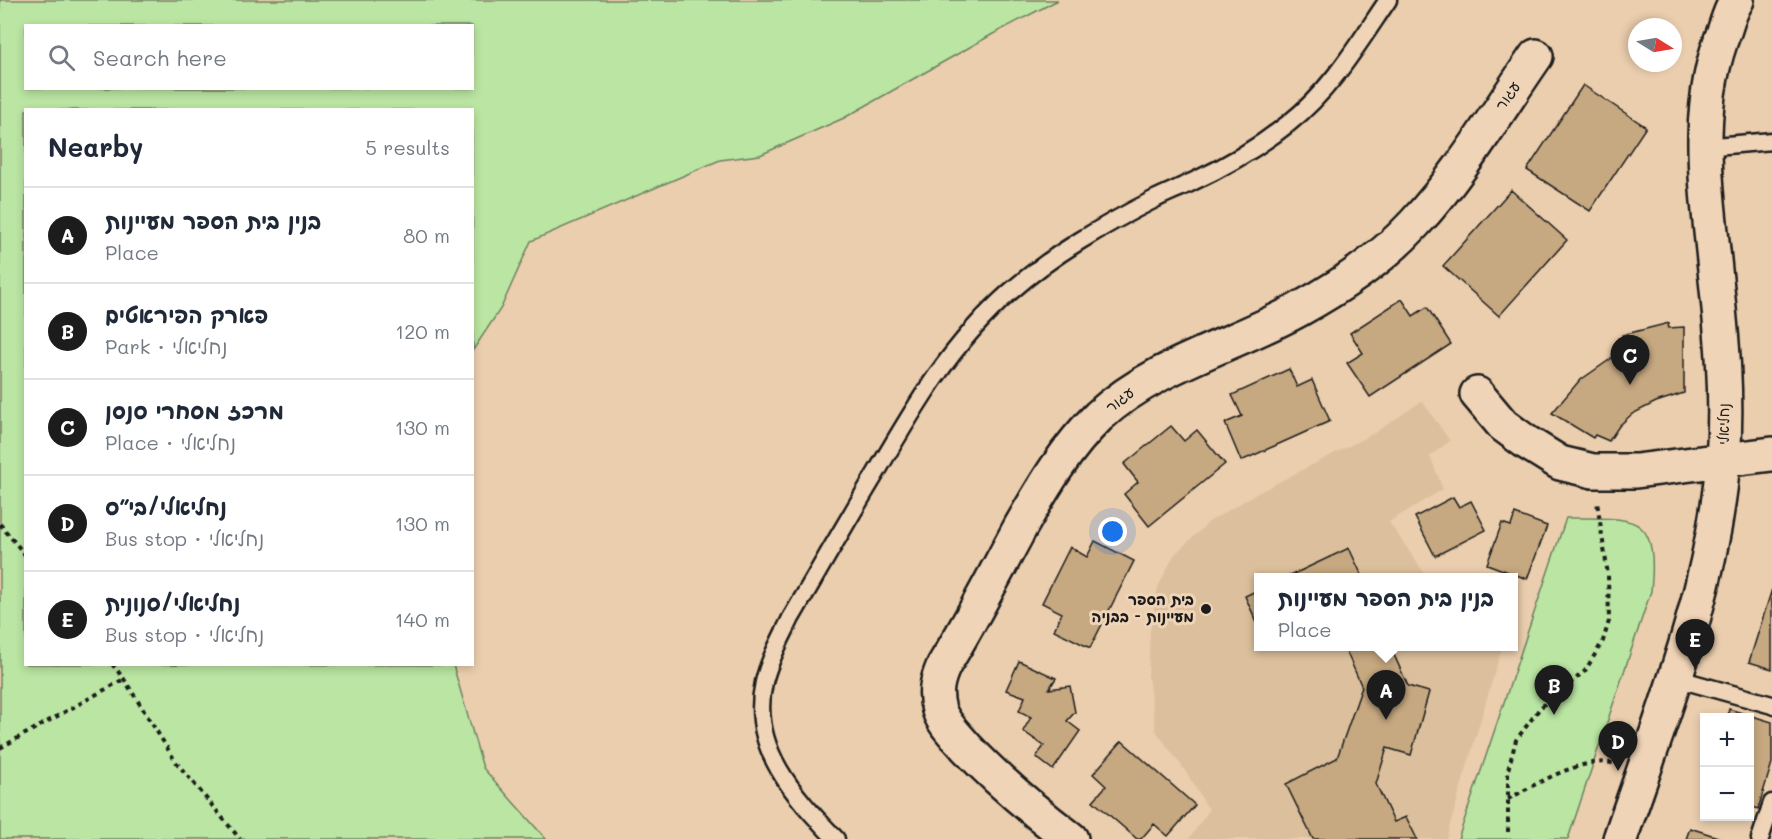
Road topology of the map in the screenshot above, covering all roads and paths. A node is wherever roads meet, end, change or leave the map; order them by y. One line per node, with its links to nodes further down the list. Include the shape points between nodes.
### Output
1 (1388, 0): 22 (lane, via 1335,76 1307,108 1238,159 1108,224 1034,272 987,313 922,393 791,618 764,682 761,717 772,757 802,804)
2 (1737, 0): 5 (street, נחליאלי, via 1716,50 1706,98)
3 (1536, 56): 23 (street, עגור, via 1442,191 1392,246 1297,310 1160,373 1126,394 1084,432 1050,475 944,665 936,694 946,724 984,767)
4 (1772, 141): 5 (lane)
5 (1704, 147): 8 (street, נחליאלי, via 1724,372)
6 (1477, 394): 9 (street, via 1503,425 1526,442 1560,463)
7 (1772, 454): 8 (street)
8 (1723, 460): 9 (street, via 1636,471); 13 (street, נחליאלי, via 1706,572)
9 (1593, 471): 18 (path, via 1608,575 1609,621 1603,641 1585,671 1540,708 1516,740 1508,770)
10 (0, 524): 11 (path)
11 (24, 554)
12 (114, 666): 14 (path)
13 (1675, 678): 15 (lane); 17 (street, נחליאלי)
14 (124, 679): 16 (path); 21 (path, via 176,762)
15 (1772, 705)
16 (0, 748)
17 (1643, 771): 18 (path, via 1610,762 1570,768); 24 (street, נחליאלי)
18 (1508, 799): 20 (path)
19 (1772, 803): 25 (lane)
20 (1508, 832)
21 (240, 839)
22 (836, 839)
23 (1071, 839)
24 (1620, 839)
25 (1760, 839)

